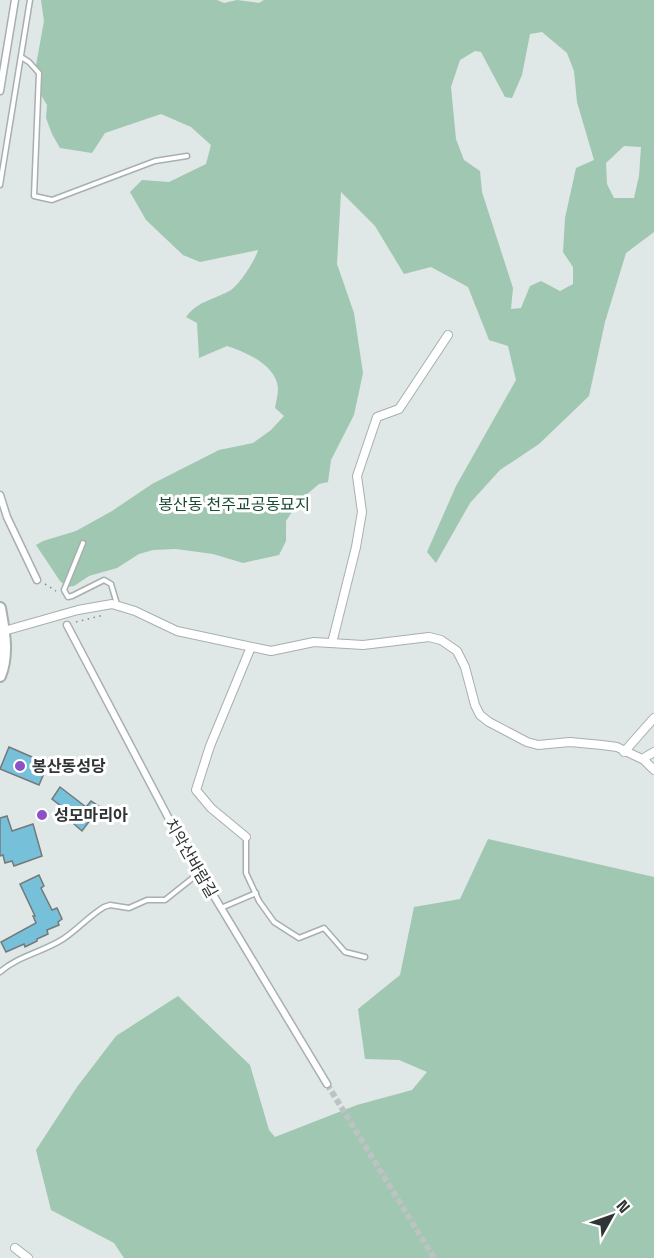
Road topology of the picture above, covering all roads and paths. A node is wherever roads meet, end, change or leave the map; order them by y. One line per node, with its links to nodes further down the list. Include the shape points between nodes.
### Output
1 (15, 0): 4 (street)
2 (30, 0): 3 (lane)
3 (21, 57): 5 (lane, via 39,73 34,196 52,200 154,161); 6 (lane)
4 (0, 91)
5 (187, 156)
6 (0, 184)
7 (448, 335): 17 (street, via 399,409 377,417 357,476 362,512)
8 (0, 495): 10 (street)
9 (83, 543): 11 (lane)
10 (37, 580): 11 (path)
11 (65, 594): 12 (lane, via 72,596 104,580 111,584)
12 (117, 605): 16 (street, via 78,610); 18 (street, via 177,631)
13 (0, 608): 16 (street)
14 (106, 614): 15 (path)
15 (67, 625): 26 (street, 치악산바람길)
16 (4, 631): 19 (street, via 6,647)
17 (332, 643): 18 (street, via 314,642 271,651); 21 (street, via 363,645 421,637 441,640 457,651 475,705 489,722 538,745 570,742 617,747)
18 (251, 647): 25 (street, via 196,790)
19 (1, 670)
20 (654, 718): 21 (street)
21 (624, 752): 23 (street)
22 (654, 752): 23 (street)
23 (643, 759): 24 (street)
24 (654, 770)
25 (246, 837): 27 (lane, via 246,873)
26 (199, 873): 28 (street, 치악산바람길); 30 (lane, via 165,900 147,900 129,908 104,907 64,939)
27 (255, 893): 28 (lane); 29 (lane, via 274,922 299,938 324,927 345,952)
28 (220, 908): 31 (street, 치악산바람길)
29 (365, 957)
30 (0, 972)
31 (327, 1084)
32 (15, 1248): 33 (street)
33 (28, 1258)

